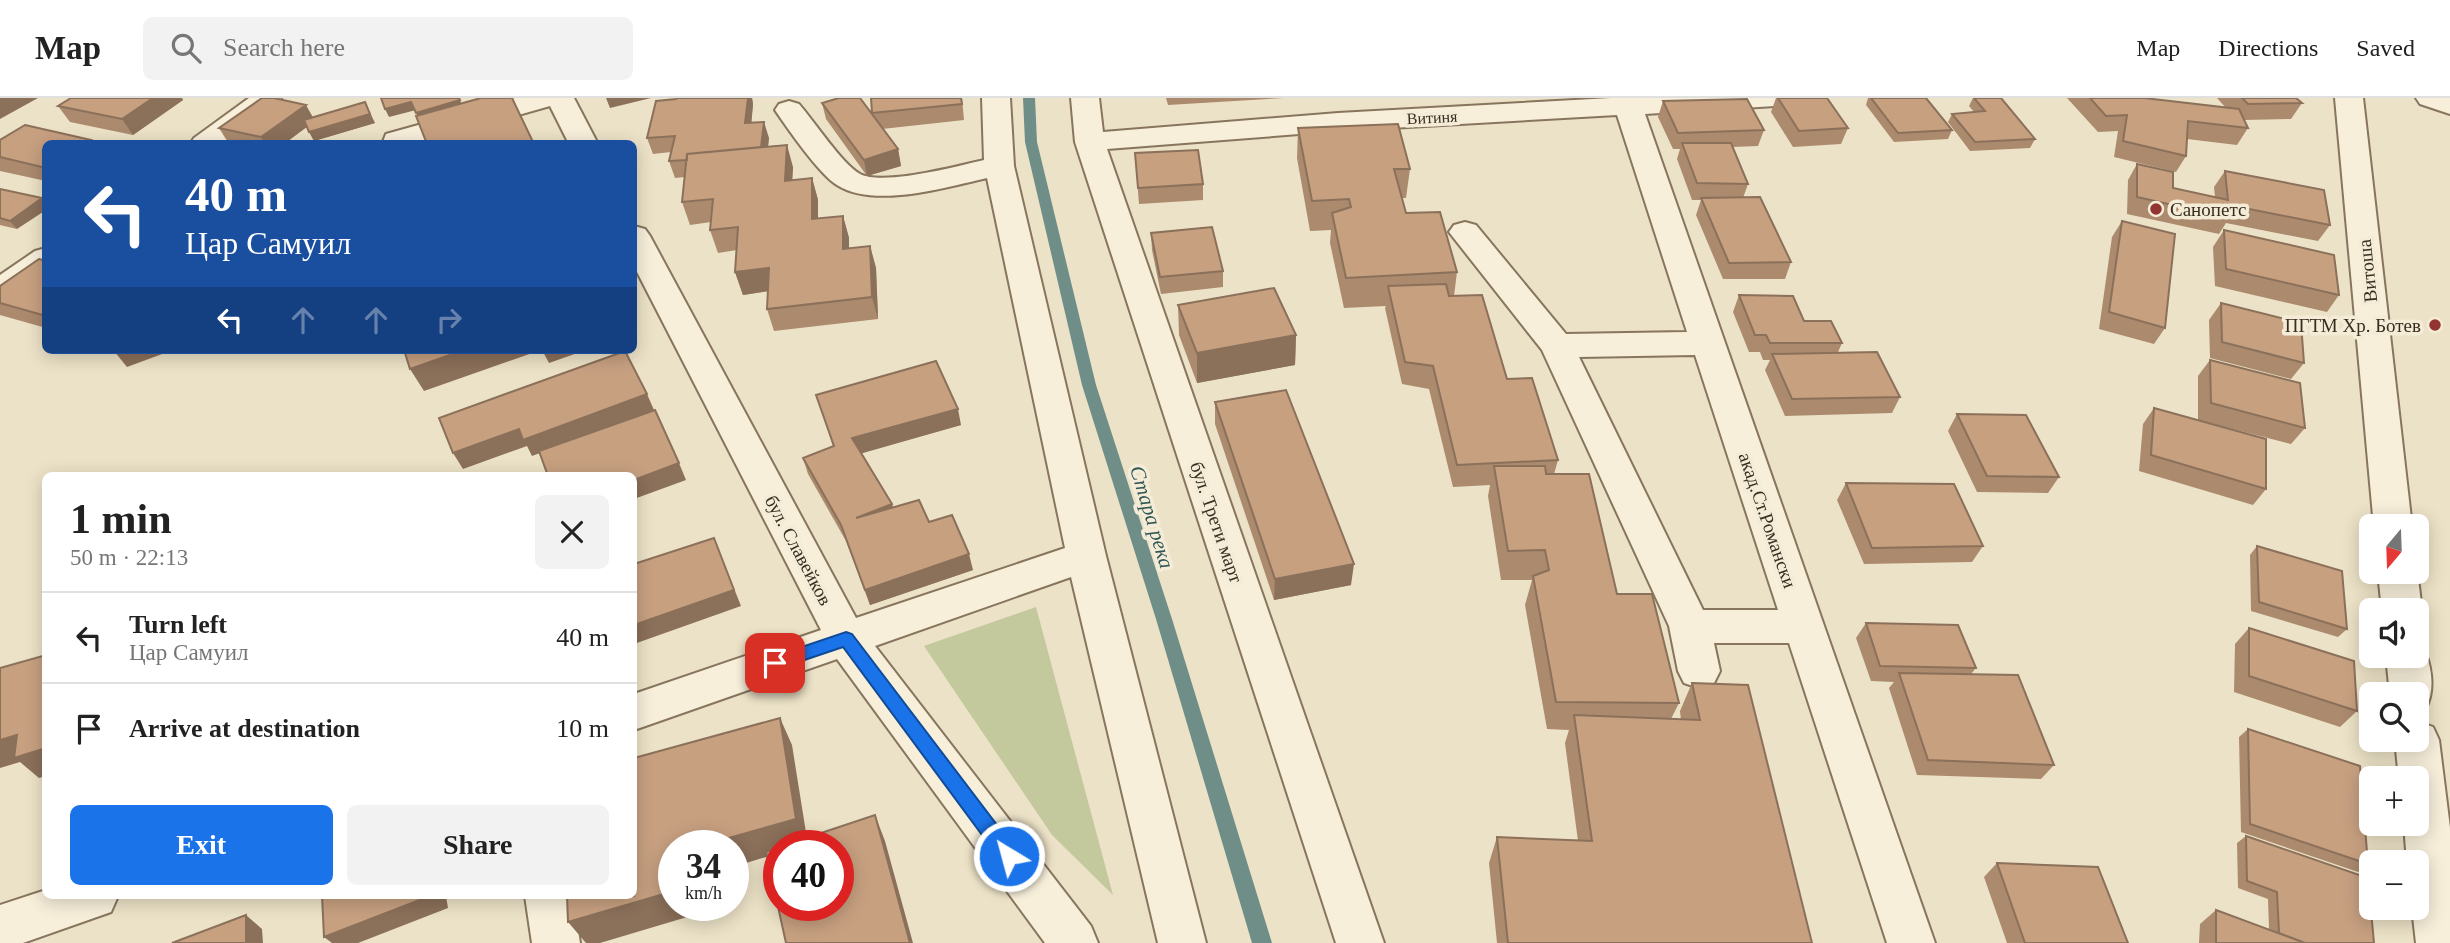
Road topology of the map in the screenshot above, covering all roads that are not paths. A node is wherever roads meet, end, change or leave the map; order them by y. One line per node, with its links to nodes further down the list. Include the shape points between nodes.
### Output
1 (267, 98): 13 (street)
2 (547, 98): 14 (street)
3 (560, 98): 15 (street)
4 (996, 98): 17 (street)
5 (1086, 98): 16 (street, бул. Трети март)
6 (1775, 98): 9 (street, Витиня)
7 (2349, 98): 24 (street, Витоша)
8 (2430, 98): 10 (street)
9 (1627, 102): 12 (street, Витиня); 22 (street, акад.Ст.Романски)
10 (2450, 105)
11 (789, 110): 17 (street, via 848,179 865,185 885,187)
12 (1338, 110): 16 (street, Витиня)
13 (209, 140)
14 (396, 140)
15 (582, 140)
16 (1090, 142): 38 (street, бул. Трети март)
17 (999, 166): 25 (street)
18 (1465, 232): 23 (street)
19 (637, 242): 28 (street, бул. Славейков)
20 (42, 261): 21 (street)
21 (0, 291)
22 (1709, 343): 23 (street); 27 (street, акад.Ст.Романски)
23 (1557, 346): 26 (street)
24 (2392, 514)
25 (1086, 556): 28 (street); 37 (street)
26 (1690, 626): 27 (street); 29 (street)
27 (1804, 626): 39 (street, акад.Ст.Романски)
28 (846, 639): 30 (street); 36 (street, бул. Славейков)
29 (1699, 671)
30 (637, 711)
31 (2418, 752): 40 (street)
32 (85, 899): 34 (street)
33 (549, 899): 35 (street)
34 (0, 928)
35 (556, 943)
36 (1074, 943)
37 (1182, 943)
38 (1360, 943)
39 (1911, 943)
40 (2440, 943)

